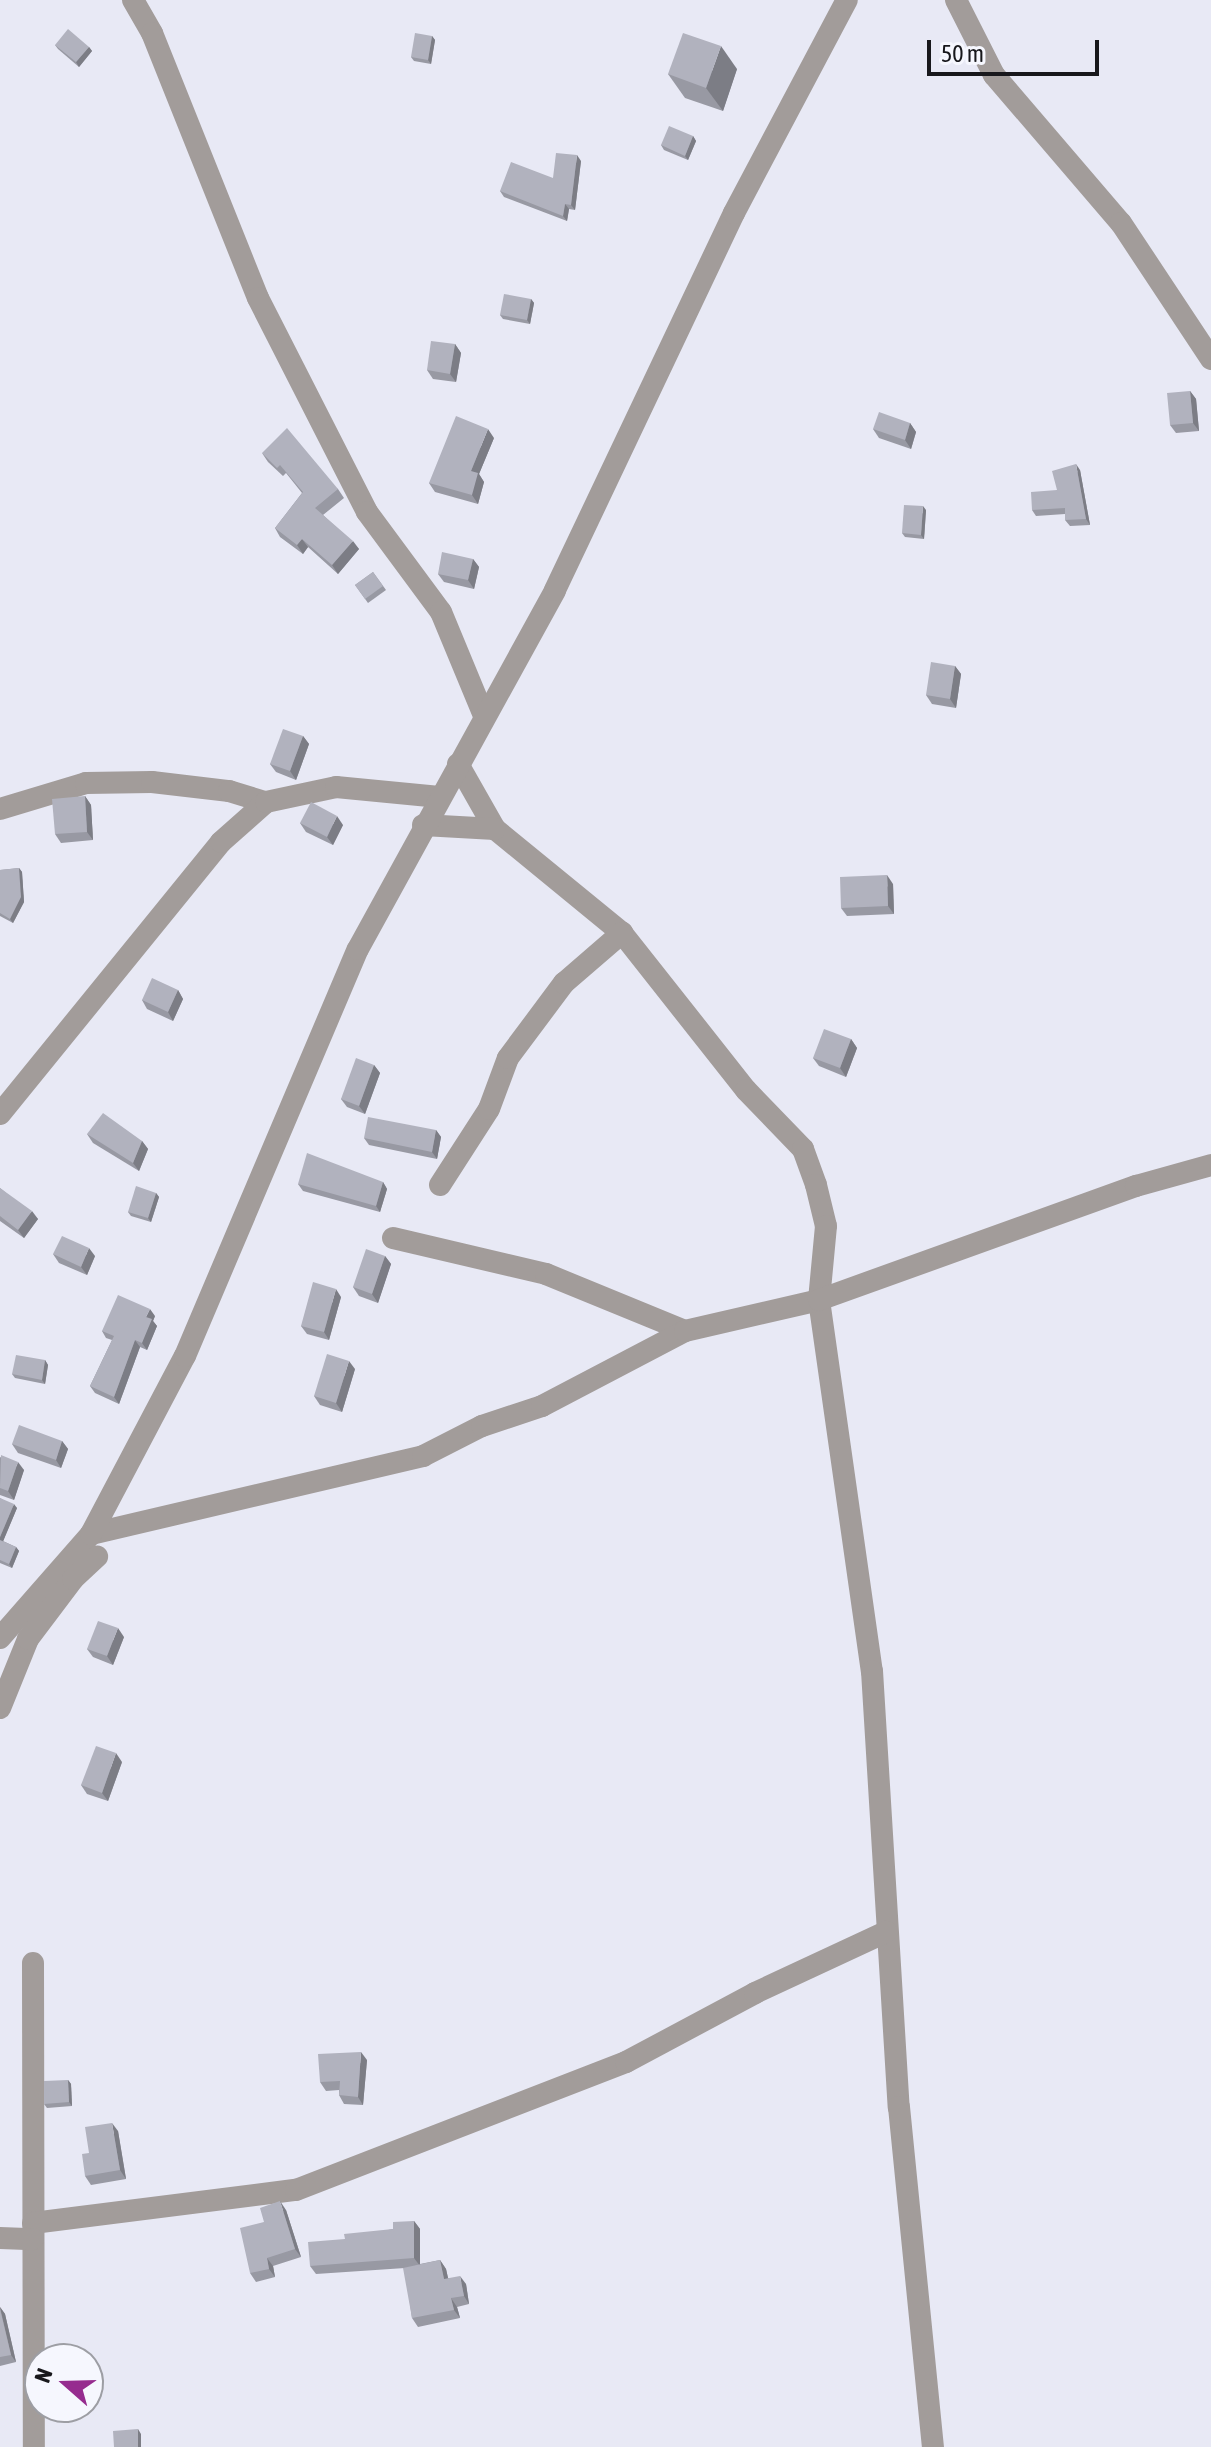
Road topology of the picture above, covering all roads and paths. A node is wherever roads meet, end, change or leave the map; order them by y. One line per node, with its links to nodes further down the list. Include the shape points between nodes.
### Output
1 (133, 0): 5 (street, via 152,33 258,298 367,512 441,612)
2 (847, 0): 5 (street, via 734,213 555,590)
3 (956, 0): 4 (street, via 994,75 1104,201)
4 (1211, 359)
5 (484, 716): 6 (street)
6 (458, 764): 7 (street); 11 (street)
7 (440, 797): 8 (street, via 336,787); 10 (street)
8 (266, 802): 9 (street, via 229,791 152,782 99,783); 13 (street, via 221,842)
9 (0, 809)
10 (423, 825): 11 (street); 19 (street, via 358,949 185,1356)
11 (495, 829): 12 (street)
12 (622, 933): 15 (street, via 564,983 508,1058 489,1109); 17 (street, via 746,1090 803,1149 826,1226)
13 (0, 1114)
14 (1211, 1165): 17 (street, via 1136,1186)
15 (440, 1185)
16 (393, 1238): 18 (street, via 546,1274)
17 (819, 1300): 18 (street); 23 (street, via 872,1671)
18 (685, 1331): 19 (street, via 542,1406 482,1426 423,1456)
19 (91, 1534): 21 (street)
20 (97, 1557): 22 (street, via 73,1579 28,1639)
21 (0, 1638)
22 (0, 1708)
23 (886, 1932): 25 (street, via 755,1993 626,2062 296,2190); 28 (street)
24 (33, 1963): 25 (street)
25 (33, 2231): 26 (street); 27 (street)
26 (0, 2238)
27 (34, 2447)
28 (933, 2447)

